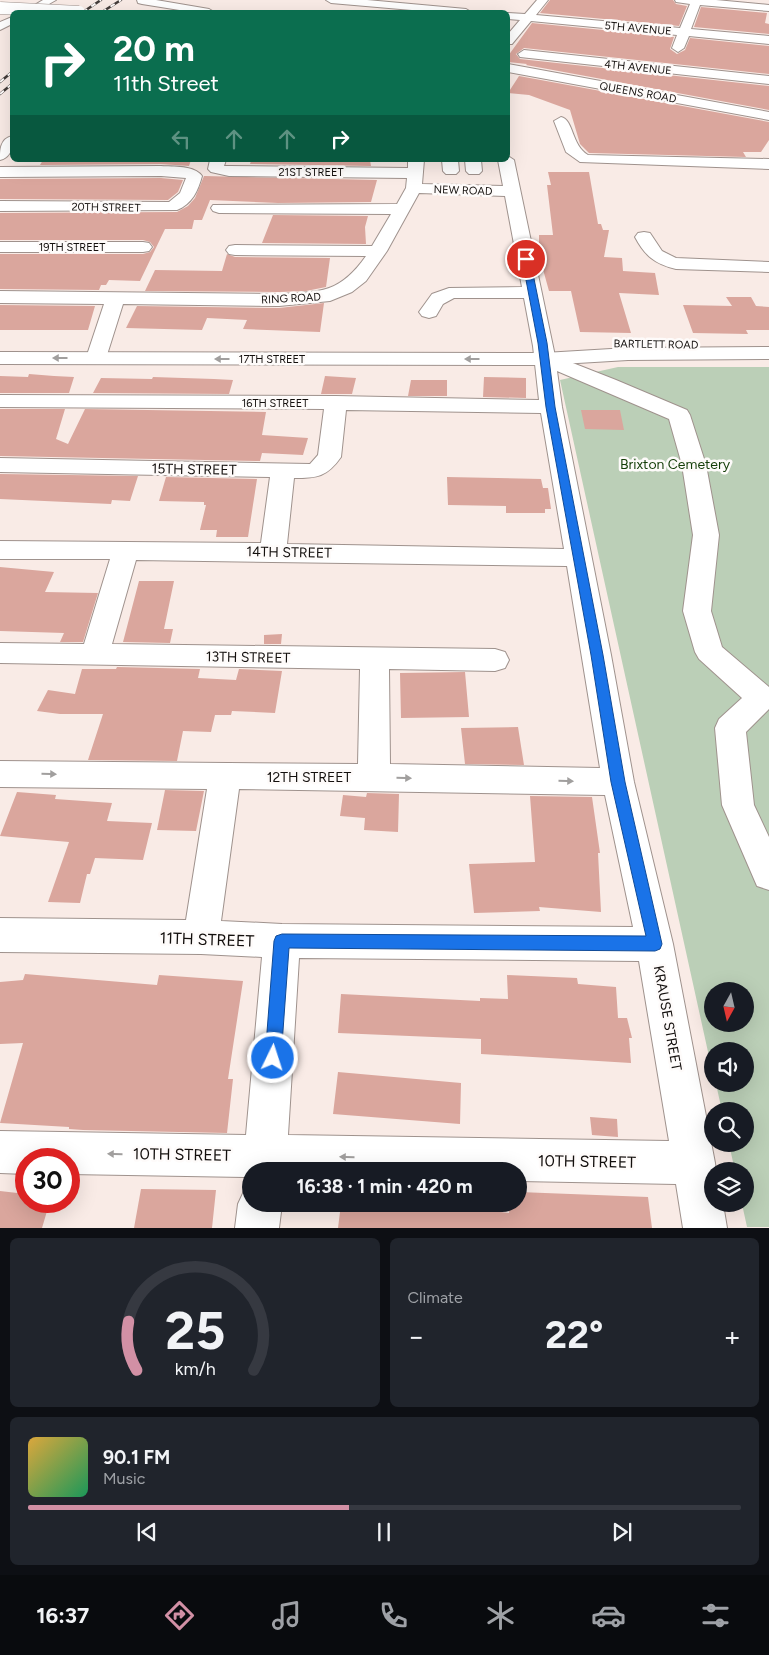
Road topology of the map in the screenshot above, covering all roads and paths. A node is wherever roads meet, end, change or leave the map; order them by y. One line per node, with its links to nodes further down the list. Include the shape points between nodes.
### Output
1 (51, 0): 11 (street)
2 (331, 0): 7 (street)
3 (543, 0): 17 (street)
4 (680, 0): 6 (street)
5 (142, 1): 13 (street)
6 (697, 1): 10 (street); 18 (street)
7 (382, 2): 15 (street)
8 (222, 4): 14 (street)
9 (0, 8): 12 (street, bridge)
10 (769, 8)
11 (32, 10)
12 (40, 10)
13 (197, 10)
14 (212, 10)
15 (449, 10)
16 (510, 16): 17 (street, 5TH AVENUE)
17 (528, 18): 18 (street, 5TH AVENUE); 19 (street)
18 (684, 33): 20 (street, 5TH AVENUE); 24 (street)
19 (510, 39)
20 (769, 40)
21 (510, 53): 24 (street, 4TH AVENUE)
22 (510, 68): 24 (street, QUEENS ROAD)
23 (769, 80): 24 (street, 4TH AVENUE)
24 (663, 83): 25 (street, QUEENS ROAD)
25 (769, 116)
26 (561, 121): 31 (street, via 573,152 585,159)
27 (10, 144): 28 (street)
28 (0, 156)
29 (218, 162): 33 (street, 21ST STREET, via 216,169 229,171)
30 (506, 162): 34 (street, KRAUSE STREET)
31 (769, 164)
32 (0, 172): 35 (street, 20TH STREET, via 161,171 194,176 184,201 171,207)
33 (415, 174): 34 (street, NEW ROAD); 38 (street, RING ROAD)
34 (512, 191): 46 (street, KRAUSE STREET)
35 (0, 206)
36 (219, 208): 37 (street)
37 (265, 208): 38 (street); 39 (street)
38 (402, 209): 44 (street, RING ROAD)
39 (257, 236): 43 (street); 44 (street)
40 (644, 237): 45 (street, via 653,254 676,264)
41 (0, 247): 42 (street, 19TH STREET)
42 (143, 247)
43 (235, 250)
44 (378, 251): 48 (street, RING ROAD, via 354,282 322,297 279,300)
45 (769, 266)
46 (533, 293): 49 (street, via 442,294 436,298); 53 (street, KRAUSE STREET)
47 (0, 297): 48 (street, RING ROAD)
48 (115, 298): 52 (street)
49 (429, 312)
50 (0, 342): 52 (street, 17TH STREET)
51 (769, 345): 53 (street, BARTLETT ROAD)
52 (99, 350): 53 (street, 17TH STREET); 55 (street, 17TH STREET, one-way to 55)
53 (543, 351): 54 (street, BARTLETT ROAD, via 628,354); 58 (street, KRAUSE STREET); 69 (street, via 679,415 694,465 706,535 698,611 709,652)
54 (769, 352)
55 (0, 358)
56 (0, 401): 57 (street, 16TH STREET)
57 (336, 404): 58 (street, 16TH STREET); 60 (street, 15TH STREET, via 329,457 325,463 310,471)
58 (551, 407): 64 (street, KRAUSE STREET)
59 (0, 465): 60 (street, 15TH STREET)
60 (283, 471): 63 (street)
61 (0, 550): 62 (street, 14TH STREET)
62 (125, 551): 63 (street, 14TH STREET); 66 (street)
63 (273, 552): 64 (street, 14TH STREET)
64 (578, 558): 73 (street, KRAUSE STREET)
65 (0, 653): 66 (street, 13TH STREET)
66 (95, 654): 67 (street, 13TH STREET)
67 (375, 660): 68 (street, 13TH STREET); 72 (street)
68 (495, 660)
69 (765, 698): 74 (street, via 730,728 738,805)
70 (0, 774): 71 (street, 12TH STREET, one-way to 71)
71 (226, 776): 72 (street, 12TH STREET); 76 (street)
72 (374, 777): 73 (street, 12TH STREET, one-way to 73)
73 (618, 782): 78 (street, KRAUSE STREET)
74 (769, 875)
75 (0, 935): 76 (street, 11TH STREET)
76 (201, 938): 77 (street, 11TH STREET)
77 (282, 941): 78 (street, 11TH STREET); 80 (street)
78 (655, 944): 83 (street, KRAUSE STREET)
79 (0, 1152): 81 (street, 10TH STREET, one-way to 79)
80 (264, 1162)
81 (242, 1163)
82 (527, 1163): 83 (street, 10TH STREET, one-way to 82)
83 (694, 1163): 86 (street, KRAUSE STREET)
84 (259, 1212): 85 (street)
85 (257, 1228)
86 (705, 1228)

